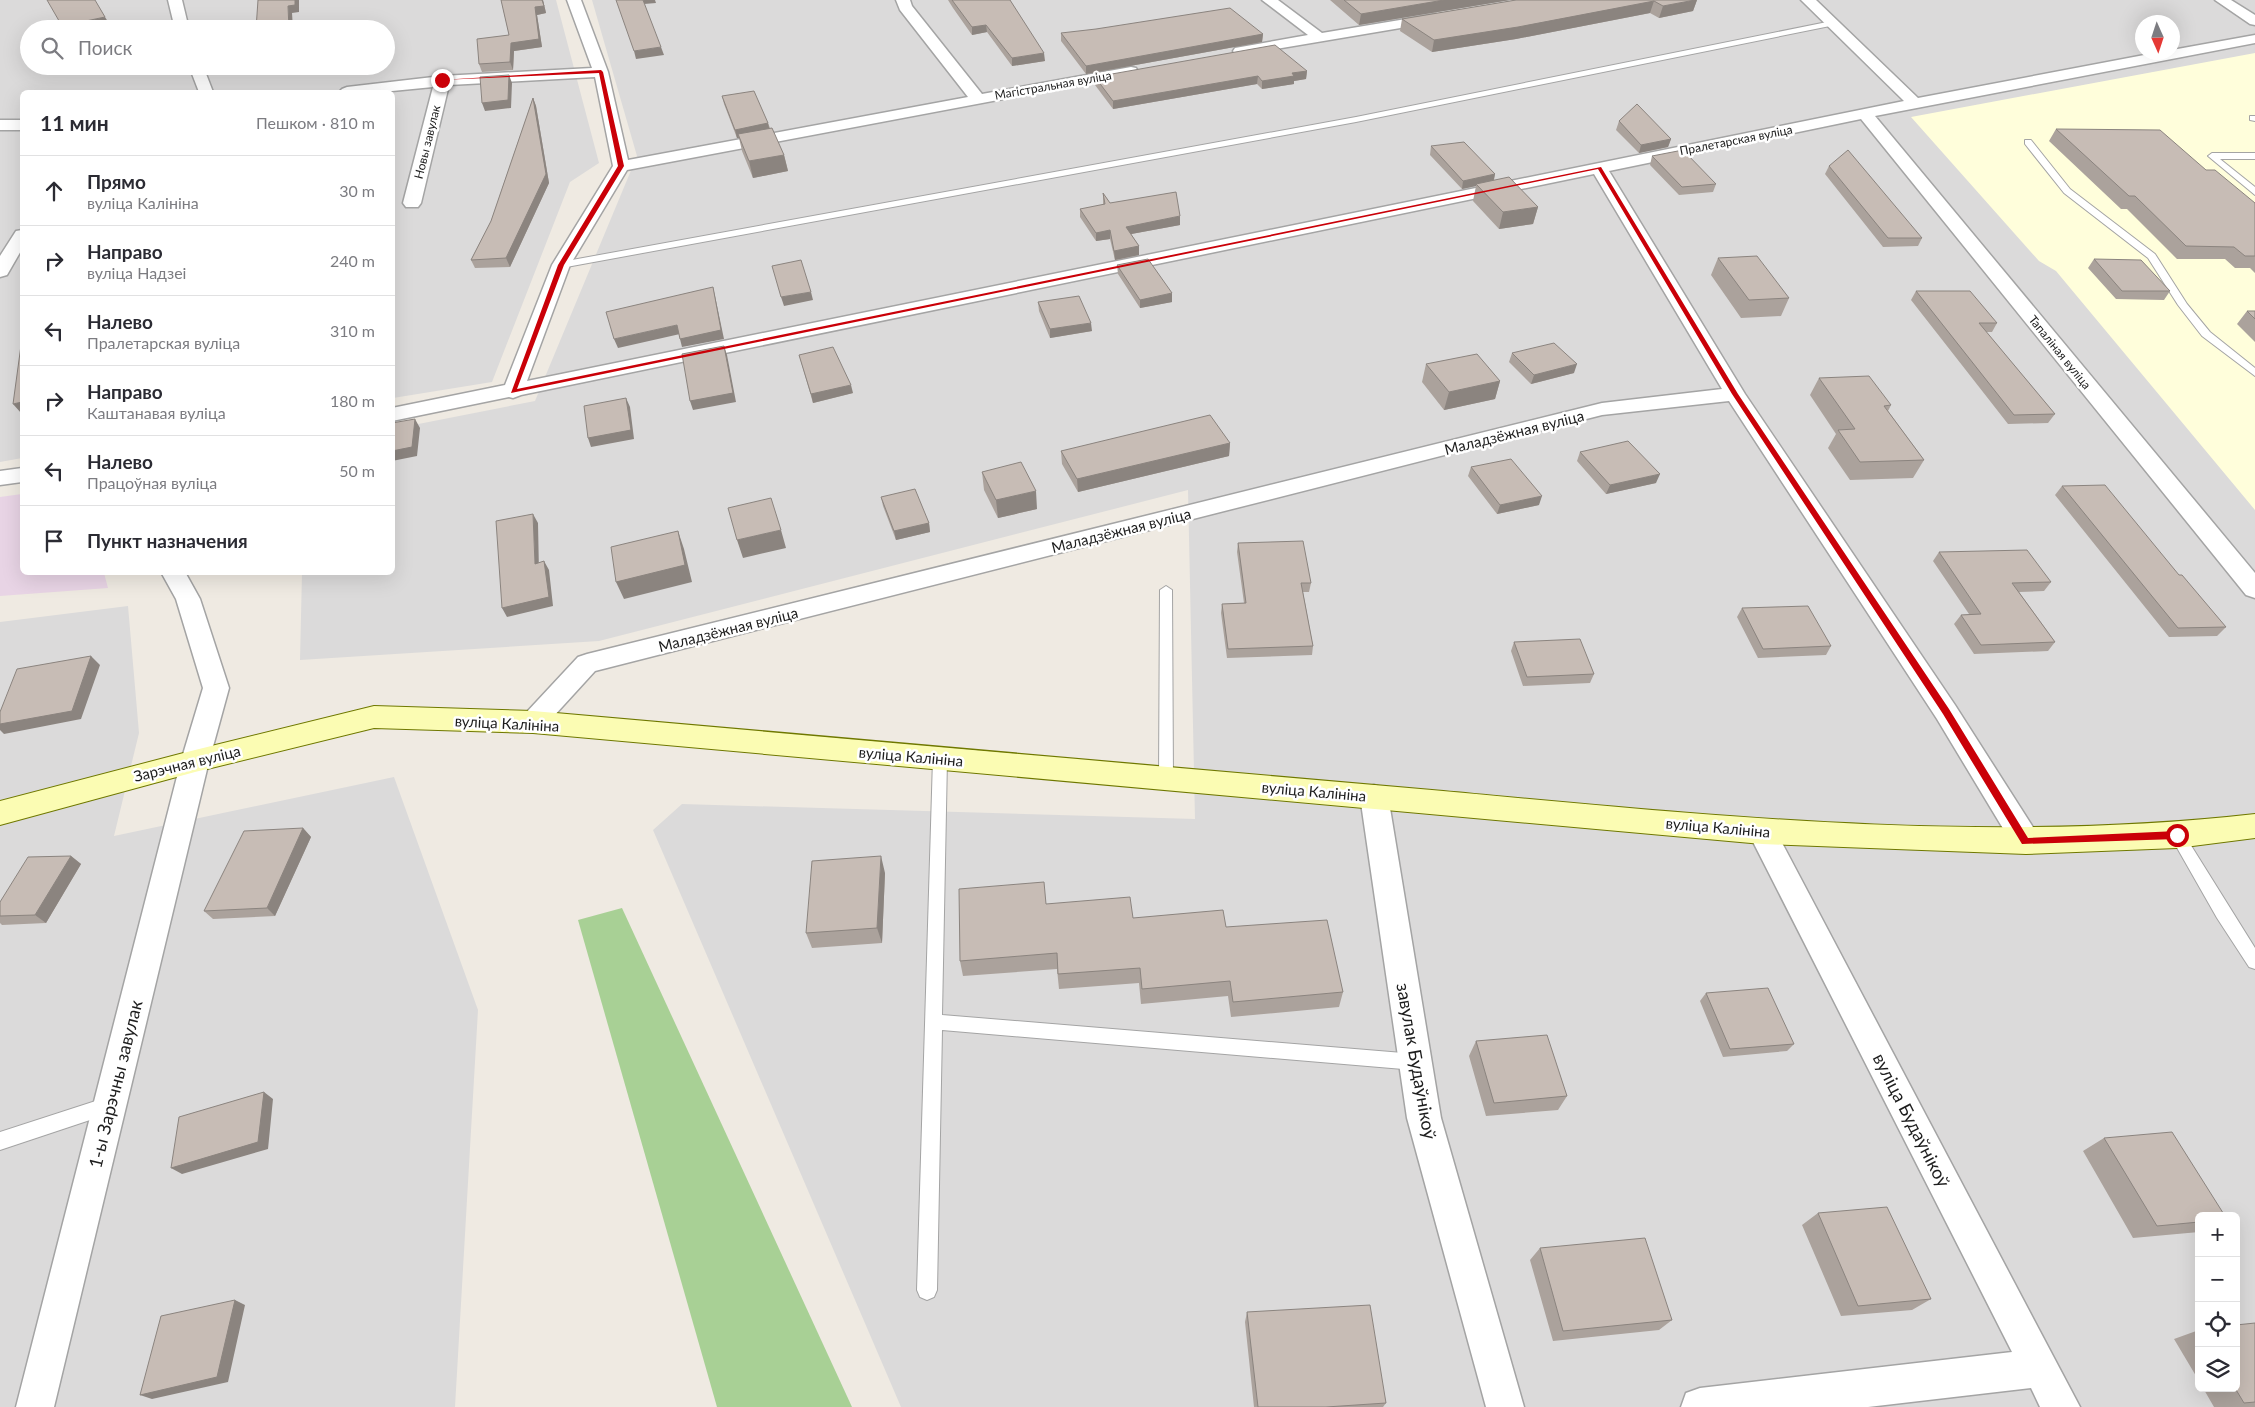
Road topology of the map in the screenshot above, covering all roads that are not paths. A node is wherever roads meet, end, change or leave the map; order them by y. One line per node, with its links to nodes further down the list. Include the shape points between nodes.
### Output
1 (175, 0): 9 (street)
2 (574, 0): 16 (street)
3 (903, 0): 21 (street, via 905,7)
4 (1269, 0): 12 (street)
5 (1808, 0): 11 (street)
6 (1826, 0): 11 (street)
7 (2222, 0): 10 (street)
8 (1447, 16): 12 (street)
9 (180, 20)
10 (2255, 21)
11 (1832, 23): 22 (street); 33 (lane, via 1626,68)
12 (1319, 37): 14 (street)
13 (2255, 39): 22 (street, Пралетарская вуліца)
14 (1222, 55)
15 (1143, 69): 21 (street, Магістральная вуліца)
16 (601, 72): 18 (street); 28 (street)
17 (199, 75): 19 (street)
18 (442, 80): 20 (street); 31 (street, Новы завулак)
19 (205, 90)
20 (363, 90)
21 (977, 98): 28 (street, Магістральная вуліца)
22 (1915, 103): 23 (street, Пралетарская вуліца)
23 (1866, 115): 29 (street, Пралетарская вуліца); 43 (street, Тапаліная вуліца)
24 (0, 125): 25 (street)
25 (20, 125)
26 (2028, 142): 35 (lane, via 2067,191 2152,256 2206,334)
27 (2255, 156): 30 (lane, via 2212,156)
28 (621, 166): 33 (street)
29 (1599, 168): 36 (street, Пралетарская вуліца); 37 (street)
30 (2255, 192)
31 (412, 203)
32 (20, 238): 34 (street)
33 (561, 265): 36 (street)
34 (0, 271)
35 (2255, 372)
36 (513, 392): 38 (street, Пралетарская вуліца)
37 (1735, 394): 45 (street, Маладзёжная вуліца, via 1602,410 587,664); 54 (street, via 1946,712)
38 (395, 414)
39 (20, 476): 40 (street)
40 (0, 478)
41 (175, 575): 47 (street, 1-ы Зарэчны завулак, via 188,599 216,688)
42 (1166, 590): 48 (lane)
43 (2255, 590)
44 (374, 717): 45 (main road, вуліца Калініна); 47 (main road, Зарэчная вуліца)
45 (533, 722): 46 (main road, вуліца Калініна)
46 (940, 759): 48 (main road, вуліца Калініна); 56 (lane)
47 (195, 760): 50 (main road, Зарэчная вуліца); 58 (street, 1-ы Зарэчны завулак)
48 (1166, 778): 49 (main road, вуліца Калініна)
49 (1374, 796): 52 (main road, вуліца Калініна); 57 (street, завулак Будаўнікоў)
50 (0, 813)
51 (2255, 826): 53 (main road, вуліца Калініна)
52 (1762, 832): 54 (main road, вуліца Калініна); 61 (street, вуліца Будаўнікоў)
53 (2177, 835): 54 (main road, вуліца Калініна); 55 (lane)
54 (2026, 841)
55 (2255, 962)
56 (934, 1022): 57 (lane); 60 (lane)
57 (1415, 1062): 63 (street, завулак Будаўнікоў, via 1424,1118)
58 (109, 1106): 59 (lane); 62 (street, 1-ы Зарэчны завулак)
59 (0, 1141)
60 (927, 1290)
61 (2040, 1368): 64 (street); 65 (street, вуліца Будаўнікоў)
62 (35, 1407)
63 (1505, 1407)
64 (1700, 1407)
65 (2061, 1407)

